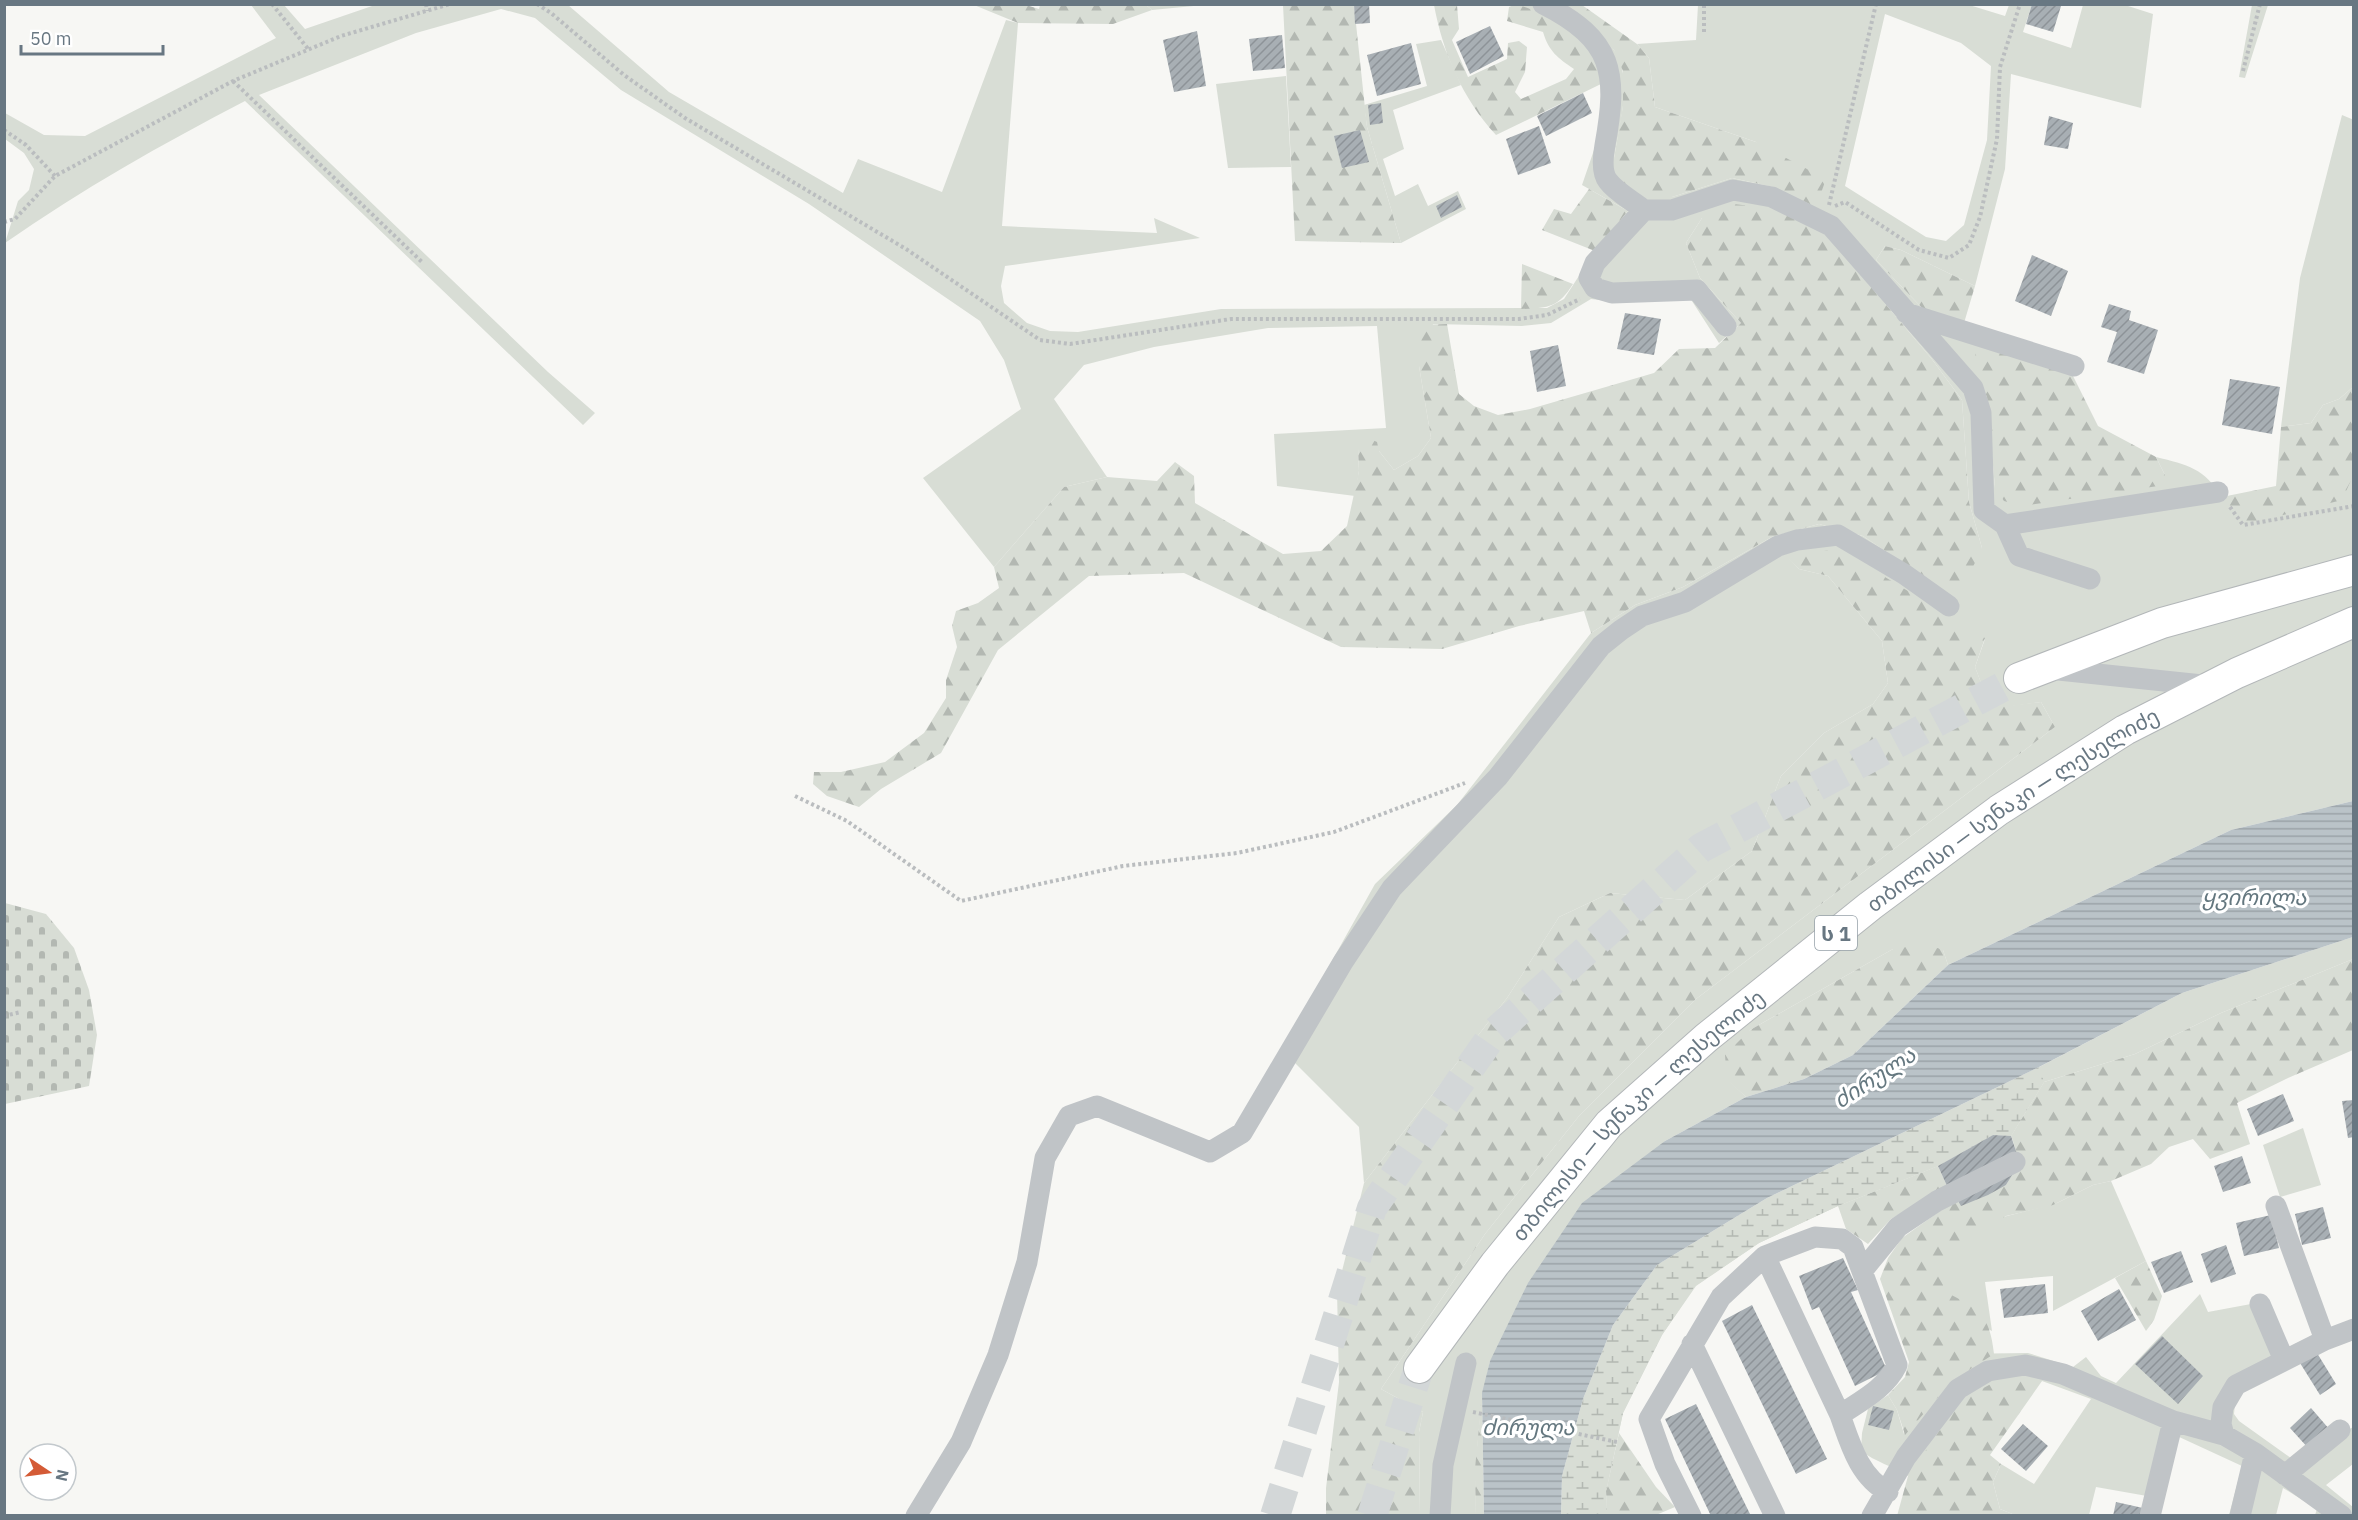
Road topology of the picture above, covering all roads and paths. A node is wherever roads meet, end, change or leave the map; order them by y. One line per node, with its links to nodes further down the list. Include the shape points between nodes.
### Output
1 (272, 4): 12 (path)
2 (426, 4): 10 (path)
3 (450, 4): 10 (path)
4 (537, 4): 20 (path, via 624,75 685,118 906,249 1040,340 1070,344 1231,319 1519,319 1571,306)
5 (1543, 4): 17 (street, via 1579,27 1610,69 1612,102 1602,160 1607,181)
6 (1704, 4): 11 (path)
7 (1876, 4): 8 (path, via 1828,209 1845,202 1919,250 1949,258 1969,245 1980,217 1997,139 2000,67)
8 (2020, 4)
9 (2260, 4): 13 (path)
10 (427, 11): 12 (path, via 341,36)
11 (1704, 32)
12 (309, 50): 14 (path)
13 (2243, 71)
14 (233, 81): 16 (path); 19 (path)
15 (4, 130): 16 (path, via 26,145)
16 (54, 176): 18 (path, via 15,219)
17 (1644, 210): 20 (street, via 1595,263 1589,278); 21 (street, via 1672,210 1733,190 1772,197 1831,226)
18 (4, 222)
19 (423, 263)
20 (1595, 288): 22 (street, via 1612,293 1697,290)
21 (1906, 313): 23 (street); 26 (street, via 1973,388 1981,413 1984,510)
22 (1726, 326)
23 (2074, 366)
24 (2218, 492): 25 (path, via 2243,525); 26 (street)
25 (2354, 506)
26 (2006, 525): 28 (street, via 2019,556)
27 (2354, 570): 31 (highway, via 2162,623)
28 (2090, 579)
29 (1949, 606): 33 (street, via 1904,574 1838,536 1778,546 1685,602 1642,616 1601,646)
30 (2354, 622): 32 (highway, თბილისი — სენაკი — ლესელიძე / ს 1)
31 (2031, 673): 32 (street)
32 (2213, 686): 47 (highway, თბილისი — სენაკი — ლესელიძე / ს 1, via 2125,730 1999,810 1870,906 1706,1038 1609,1124 1495,1264)
33 (1498, 777): 34 (path, via 1458,784 1334,832 1238,853 1123,866 961,901 847,821); 58 (street, via 1392,888 1343,962 1242,1133 1210,1152 1096,1106 1069,1116 1045,1158 1027,1262 998,1355 961,1442)
34 (795, 796)
35 (21, 1012): 36 (path)
36 (4, 1016)
37 (2015, 1162): 40 (street, via 1937,1201 1898,1227)
38 (2276, 1206): 43 (street)
39 (1765, 1256): 40 (street, via 1815,1237 1842,1239 1853,1247); 44 (street, via 1721,1297); 49 (street)
40 (1863, 1270): 49 (street, via 1897,1365 1881,1388)
41 (2260, 1304): 45 (street)
42 (2354, 1329): 43 (street)
43 (2325, 1340): 45 (street)
44 (1692, 1344): 60 (street, via 1649,1419 1665,1464); 61 (street)
45 (2284, 1360): 52 (street, via 2236,1385 2228,1394 2221,1424)
46 (1466, 1363): 48 (street)
47 (1419, 1368)
48 (1455, 1408): 53 (path); 59 (street, via 1443,1465)
49 (1840, 1415): 56 (street, via 1855,1457 1875,1485)
50 (2173, 1421): 52 (street); 56 (street, via 2063,1374 2025,1365 1989,1371 1958,1389 1906,1458); 63 (street)
51 (2340, 1430): 55 (street)
52 (2224, 1435): 54 (street)
53 (1617, 1442)
54 (2255, 1453): 55 (street); 64 (street)
55 (2285, 1475): 57 (street)
56 (1888, 1491): 62 (street)
57 (2330, 1511)
58 (916, 1515)
59 (1440, 1515)
60 (1691, 1515)
61 (1775, 1515)
62 (1872, 1515)
63 (2150, 1515)
64 (2240, 1515)

